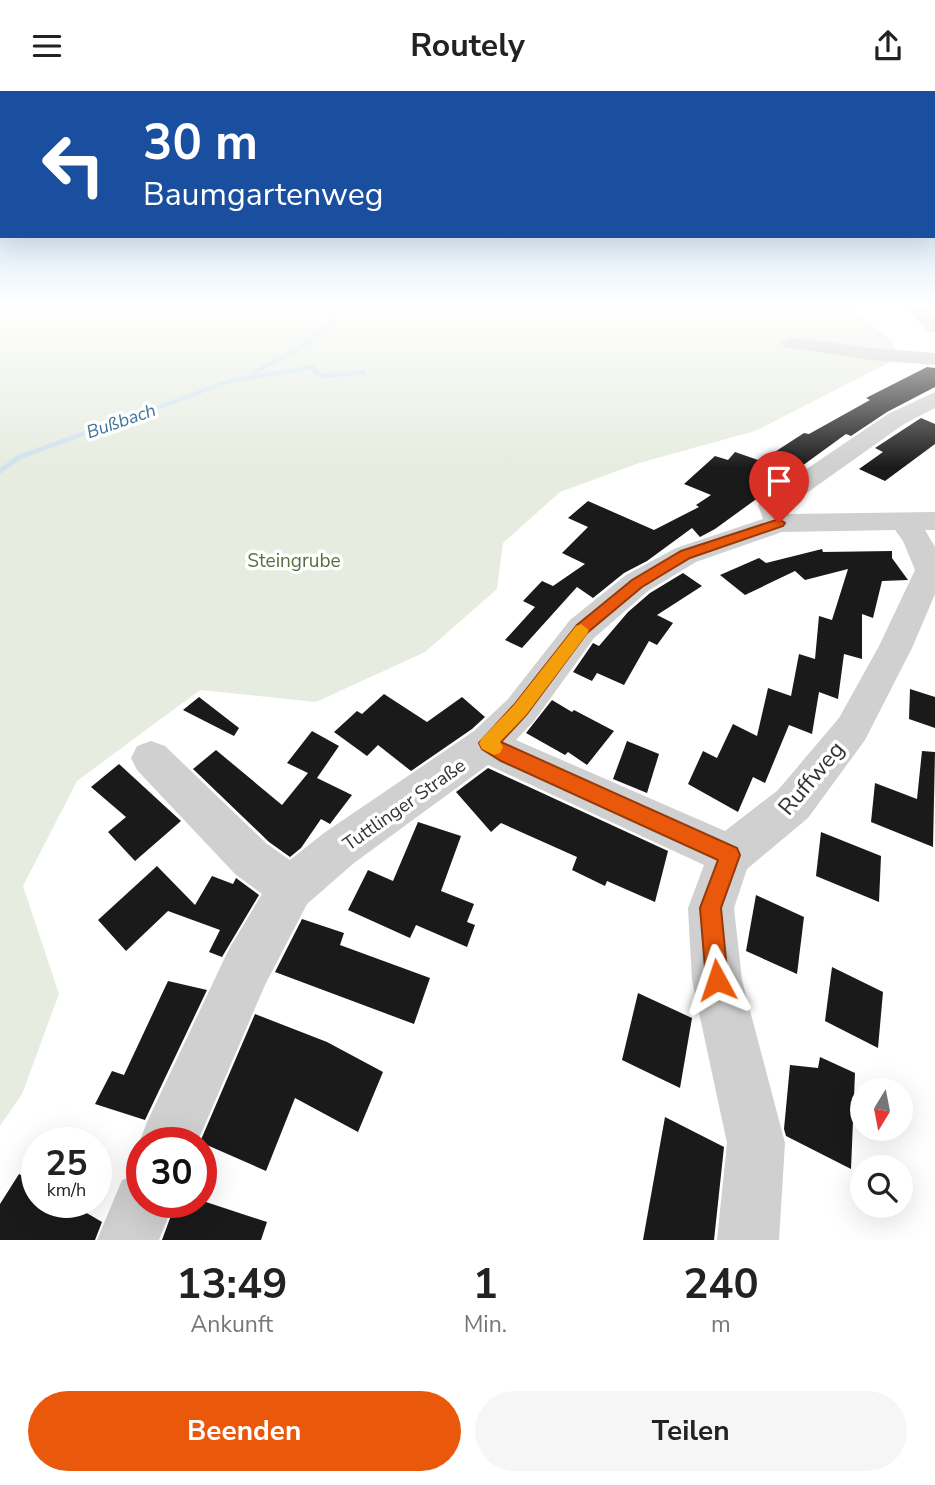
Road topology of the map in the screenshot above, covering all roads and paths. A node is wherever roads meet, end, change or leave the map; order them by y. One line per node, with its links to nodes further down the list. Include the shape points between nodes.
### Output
1 (935, 399): 3 (street, via 896,419 772,505)
2 (919, 521): 3 (street, Tuttlinger Straße); 6 (street, Ruffweg, via 917,539 930,570 852,729 793,804)
3 (779, 523): 4 (street, Tuttlinger Straße, via 686,555 637,583 582,629 520,710)
4 (488, 743): 6 (street, via 507,756); 7 (street, Tuttlinger Straße, via 339,848)
5 (151, 758): 7 (street, via 251,859)
6 (730, 855): 11 (street, via 711,908 717,980 756,1143)
7 (291, 888): 8 (street, Tuttlinger Straße, via 247,967)
8 (175, 1127)
9 (137, 1218): 10 (street)
10 (128, 1240)
11 (748, 1240)

